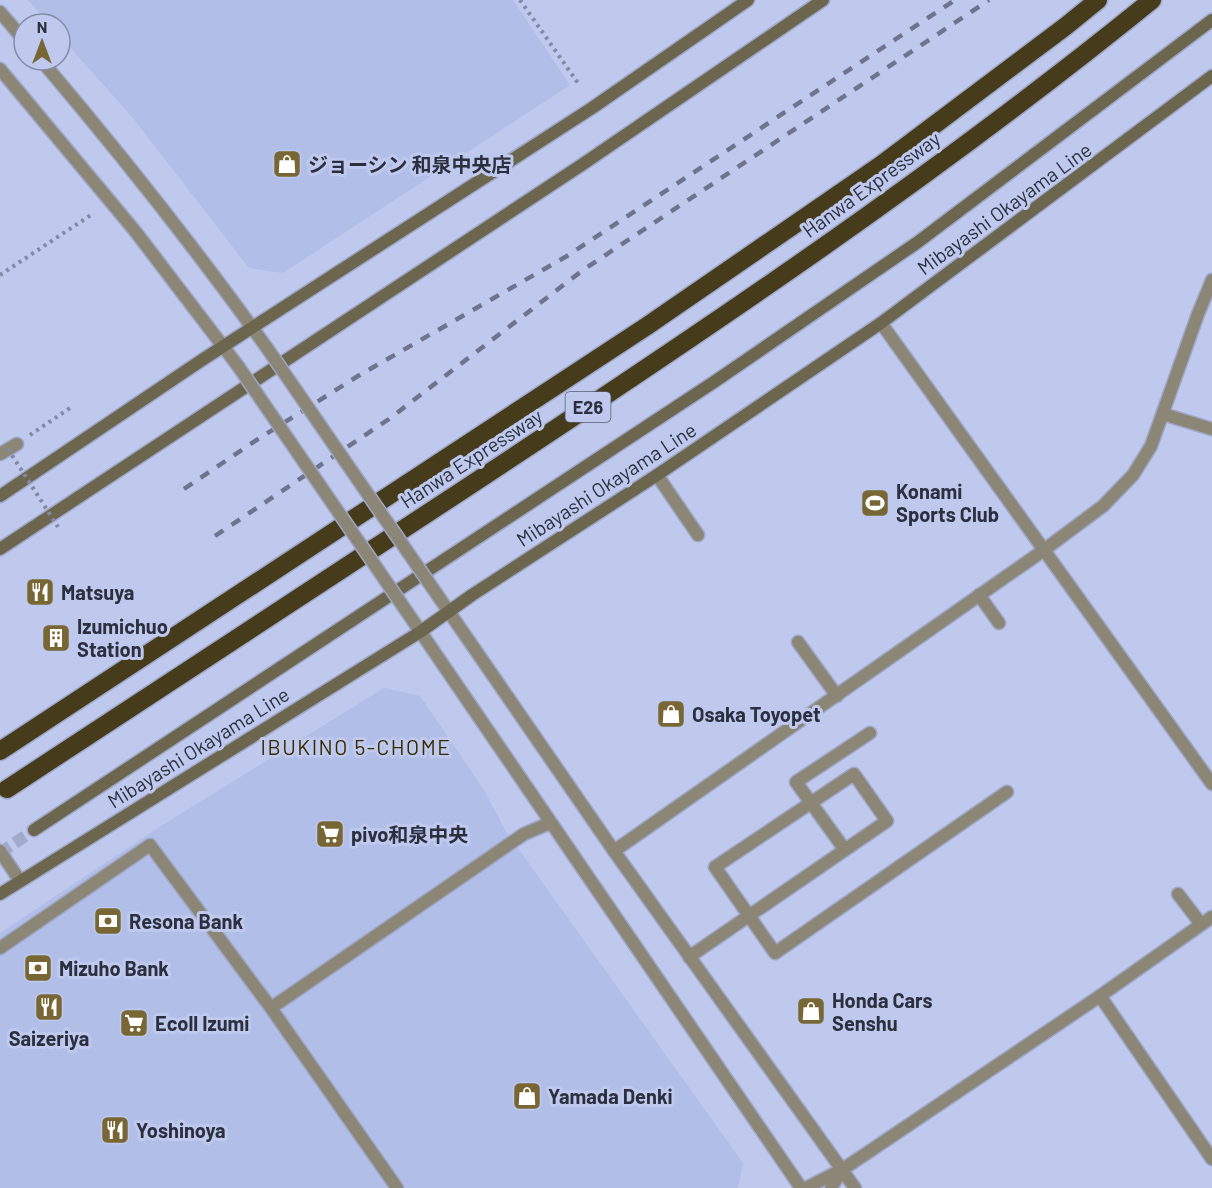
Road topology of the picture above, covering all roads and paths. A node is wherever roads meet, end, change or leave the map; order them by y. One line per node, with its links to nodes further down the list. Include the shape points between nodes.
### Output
1 (520, 0): 12 (path)
2 (748, 0): 17 (main road, via 592,108)
3 (823, 0): 27 (main road, via 583,164)
4 (1098, 0): 36 (highway, Hanwa Expressway / E26, via 881,165 647,326)
5 (1152, 0): 38 (highway, Hanwa Expressway / E26, via 901,192 669,354)
6 (0, 12): 8 (street)
7 (1212, 21): 42 (main road, Mibayashi Okayama Line, via 918,242 704,388)
8 (12, 26)
9 (0, 69): 18 (street, via 135,231)
10 (51, 72): 17 (street)
11 (1212, 76): 16 (main road, Mibayashi Okayama Line)
12 (580, 86)
13 (94, 213): 14 (path)
14 (0, 275)
15 (1212, 280): 20 (street)
16 (881, 322): 23 (main road, Mibayashi Okayama Line); 28 (street)
17 (252, 327): 18 (main road); 30 (street, bridge)
18 (224, 346): 24 (main road); 32 (street, bridge)
19 (70, 408): 22 (path)
20 (1163, 414): 21 (street); 28 (street, via 1151,446 1133,475 1103,506)
21 (1212, 429)
22 (8, 449): 25 (path, bridge)
23 (657, 475): 26 (street); 30 (main road, Mibayashi Okayama Line)
24 (0, 496)
25 (58, 527)
26 (698, 535)
27 (0, 549)
28 (1044, 550): 29 (street); 37 (street)
29 (979, 595): 31 (street); 34 (street)
30 (449, 611): 32 (main road, Mibayashi Okayama Line); 45 (street)
31 (999, 623)
32 (420, 632): 41 (street); 46 (main road, Mibayashi Okayama Line)
33 (798, 642): 34 (street)
34 (837, 696): 45 (street)
35 (870, 733): 40 (street, via 796,782)
36 (0, 751)
37 (1212, 784)
38 (7, 789)
39 (1007, 792): 49 (street, via 775,953)
40 (811, 802): 43 (street); 43 (street, via 854,774 887,821); 49 (street, via 715,867)
41 (550, 823): 55 (street, via 524,834); 59 (street)
42 (34, 830)
43 (844, 850): 49 (street)
44 (0, 851): 46 (street)
45 (614, 851): 53 (street)
46 (20, 880): 47 (main road, Mibayashi Okayama Line)
47 (0, 894)
48 (1178, 894): 51 (street)
49 (748, 917): 53 (street)
50 (1212, 917): 51 (street)
51 (1201, 924): 54 (street)
52 (0, 948): 55 (street, via 150,845)
53 (689, 957): 57 (street)
54 (1100, 996): 56 (street); 57 (street)
55 (271, 1008): 58 (street)
56 (1212, 1159)
57 (843, 1169): 60 (street); 61 (street); 62 (street)
58 (397, 1188)
59 (801, 1188)
60 (806, 1188)
61 (831, 1188)
62 (855, 1188)

